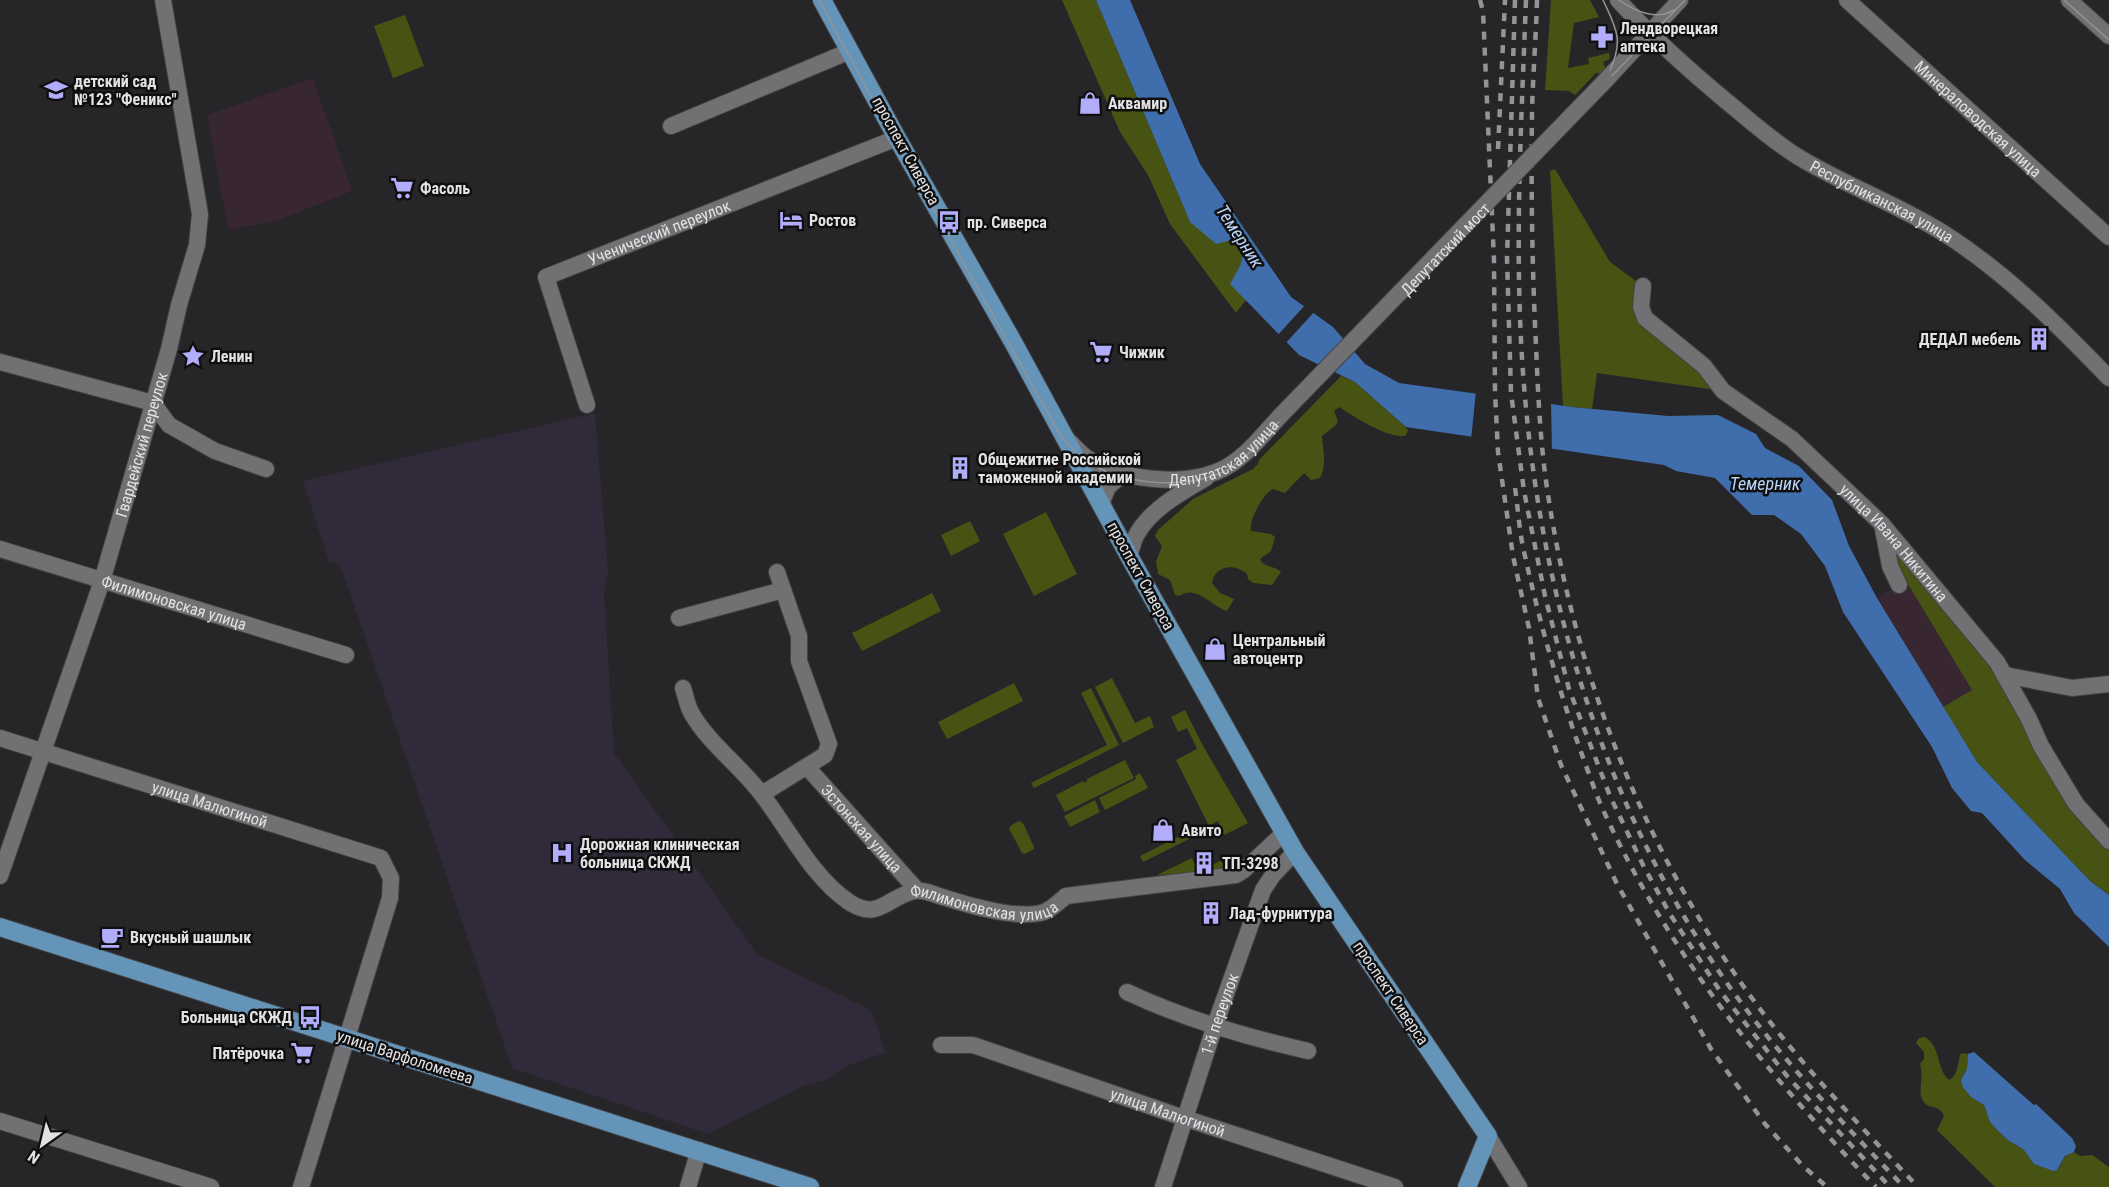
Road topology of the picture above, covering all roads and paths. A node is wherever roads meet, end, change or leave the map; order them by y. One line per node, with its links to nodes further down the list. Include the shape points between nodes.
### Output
1 (163, 0): 16 (street, Гвардейский переулок, via 200,214 197,245)
2 (822, 0): 9 (main road, проспект Сиверса)
3 (1618, 0): 7 (street, Республиканская улица)
4 (1680, 0): 7 (street)
5 (1846, 0): 12 (street, Минераловодская улица)
6 (2069, 0): 8 (street)
7 (1649, 34): 15 (street, Республиканская улица, via 1783,146 1909,213 1990,267); 18 (street, Депутатский мост, bridge)
8 (2109, 36)
9 (850, 51): 10 (street); 11 (main road, проспект Сиверса)
10 (671, 126)
11 (897, 138): 17 (street, Ученический переулок, via 546,277); 19 (main road, проспект Сиверса)
12 (2109, 237)
13 (1643, 286): 24 (street, улица Ивана Никитина, via 1641,307 1653,326 1704,366 1723,391 1792,439)
14 (0, 362): 16 (street)
15 (2109, 378)
16 (153, 403): 20 (street, via 169,425 215,451); 28 (street, Гвардейский переулок)
17 (587, 405)
18 (1282, 414): 21 (street, Депутатская улица, via 1245,453)
19 (1065, 437): 22 (street, Депутатская улица, via 1086,457); 23 (main road, проспект Сиверса)
20 (266, 469)
21 (1216, 472): 22 (street, Депутатская улица, via 1173,480); 26 (street, via 1151,517 1136,536)
22 (1124, 474): 23 (street, via 1108,487)
23 (1101, 504): 26 (main road, проспект Сиверса)
24 (1882, 524): 29 (street, via 1890,566); 33 (street, улица Ивана Никитина)
25 (0, 549): 28 (street, Филимоновская улица)
26 (1129, 556): 40 (main road, проспект Сиверса)
27 (777, 572): 30 (street)
28 (102, 581): 32 (street, Филимоновская улица); 37 (street, Гвардейский переулок)
29 (1899, 585)
30 (783, 590): 31 (street); 38 (street, via 799,636 799,661 829,744 825,755)
31 (679, 618)
32 (346, 655)
33 (2005, 675): 34 (street, via 2072,688); 41 (street, улица Ивана Никитина, via 2076,804)
34 (2109, 684)
35 (683, 688): 39 (street, via 691,712)
36 (0, 738): 37 (street, улица Малюгиной)
37 (43, 753): 43 (street, Гвардейский переулок); 48 (street, улица Малюгиной, via 381,858 391,878 390,898)
38 (807, 767): 39 (street); 44 (street, Эстонская улица)
39 (762, 794): 44 (street, Филимоновская улица, via 823,878 847,901 875,910)
40 (1284, 833): 42 (main road, проспект Сиверса); 44 (street, Филимоновская улица, via 1236,875 1066,896 1044,912 993,911)
41 (2109, 841)
42 (1295, 852): 47 (street, 1-й переулок, via 1263,890); 53 (main road, проспект Сиверса)
43 (0, 876)
44 (917, 890)
45 (0, 927): 48 (main road, улица Варфоломеева)
46 (1127, 992): 47 (street, via 1187,1018)
47 (1215, 1025): 50 (street); 51 (street, 1-й переулок)
48 (348, 1038): 54 (main road, улица Варфоломеева); 56 (street)
49 (941, 1046): 51 (street, улица Малюгиной, via 973,1046)
50 (1308, 1051)
51 (1184, 1118): 59 (street, 1-й переулок); 60 (street, улица Малюгиной)
52 (0, 1121): 55 (street)
53 (1488, 1136): 61 (main road); 62 (street)
54 (699, 1150): 57 (street); 58 (main road, улица Варфоломеева)
55 (211, 1187)
56 (301, 1187)
57 (688, 1187)
58 (810, 1187)
59 (1163, 1187)
60 (1395, 1187)
61 (1467, 1187)
62 (1519, 1187)

